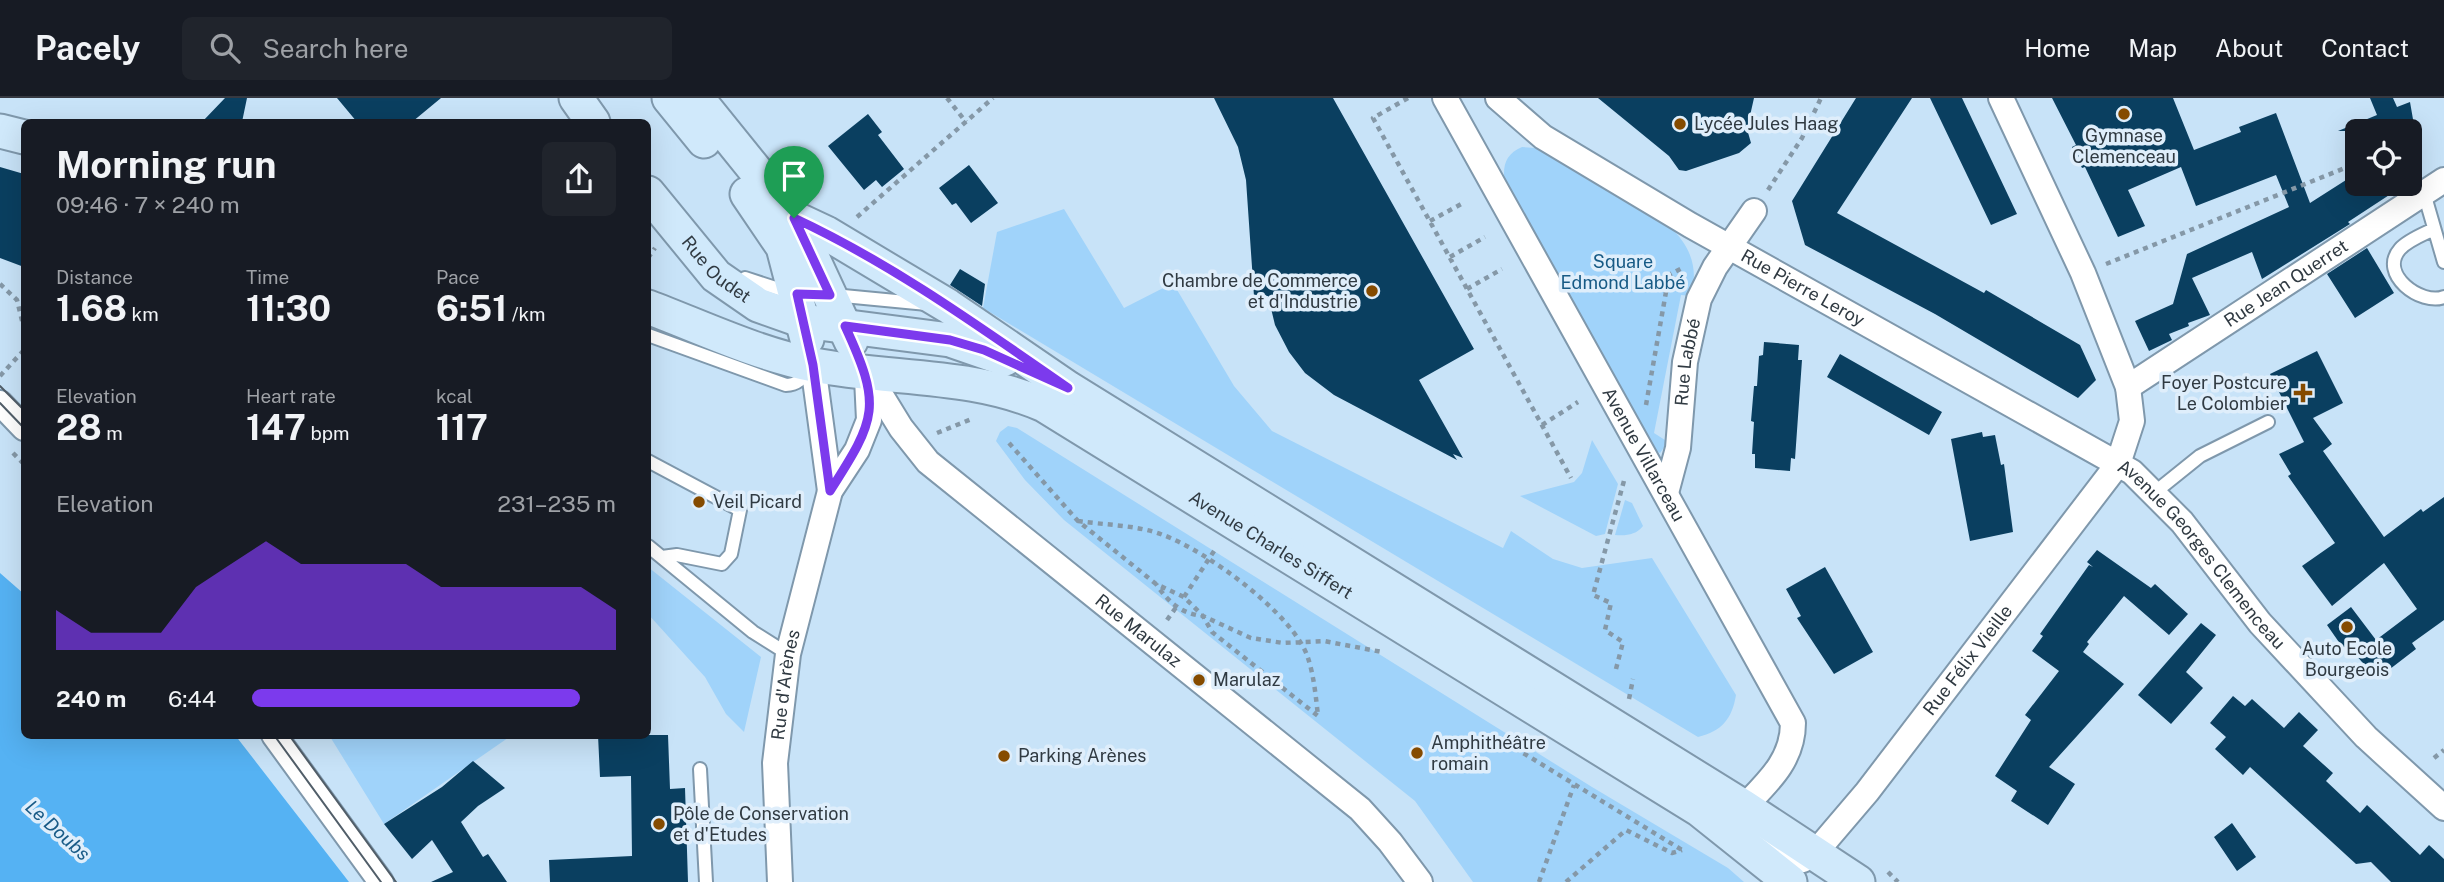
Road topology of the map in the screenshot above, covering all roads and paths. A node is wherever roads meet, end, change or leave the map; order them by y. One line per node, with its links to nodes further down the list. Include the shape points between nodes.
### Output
1 (576, 98): 11 (main road); 12 (lane)
2 (669, 98): 38 (main road, via 769,223)
3 (697, 98): 22 (main road)
4 (947, 98): 13 (path)
5 (993, 98): 13 (path)
6 (1408, 98): 24 (path, via 1373,118)
7 (1445, 98): 55 (street, Avenue Villarceau)
8 (1498, 98): 28 (street, Rue Pierre Leroy, via 1543,137)
9 (1821, 98): 21 (path, via 1802,138)
10 (2001, 98): 34 (street, Avenue Georges Clemenceau)
11 (591, 119)
12 (596, 119)
13 (967, 122): 23 (path)
14 (0, 131): 15 (main road)
15 (21, 136)
16 (2345, 167): 34 (path)
17 (651, 178): 26 (lane)
18 (2434, 186): 25 (lane); 48 (street, Rue Jean Querret)
19 (651, 197): 38 (main road, Rue Oudet, via 729,288 758,305)
20 (1465, 202): 24 (path)
21 (1754, 211): 28 (street, Rue Labbé)
22 (794, 218): 38 (main road); 39 (main road, Avenue Charles Siffert)
23 (856, 218)
24 (1430, 221): 29 (path)
25 (2434, 229): 30 (lane); 37 (lane, via 2399,249 2395,271 2400,281 2423,299)
26 (700, 234)
27 (1485, 237): 29 (path)
28 (1731, 248): 58 (street, Rue Pierre Leroy); 61 (street, Rue Labbé, via 1699,299 1685,362 1678,448)
29 (1450, 257): 36 (path)
30 (2444, 262)
31 (1690, 264): 55 (path, via 1669,275)
32 (732, 269): 38 (lane, via 755,284)
33 (1502, 269): 36 (path)
34 (2083, 273): 48 (street, Avenue Georges Clemenceau)
35 (0, 284): 41 (path, via 17,300)
36 (1467, 289): 54 (path)
37 (2444, 297)
38 (812, 299): 39 (lane); 42 (main road); 45 (main road)
39 (948, 306): 49 (main road, Avenue Charles Siffert)
40 (651, 308): 45 (main road, Avenue Charles Siffert)
41 (21, 317)
42 (845, 326): 46 (main road); 49 (main road, Avenue Charles Siffert, via 950,340 984,350)
43 (651, 336): 45 (lane, via 786,385 802,380)
44 (21, 353): 47 (path)
45 (813, 365): 46 (main road, Avenue Charles Siffert); 60 (street, Rue d'Arènes)
46 (866, 372): 60 (street, Rue d'Arènes, via 869,420); 85 (main road, Avenue Charles Siffert, via 978,384 1044,405); 90 (street, Rue Marulaz, via 928,462 1360,809)
47 (0, 376)
48 (2128, 387): 58 (street, Avenue Georges Clemenceau, via 2132,421)
49 (1068, 388): 83 (main road, Avenue Charles Siffert)
50 (1578, 402): 54 (path)
51 (0, 403): 53 (street)
52 (2268, 422): 62 (lane, via 2200,456)
53 (21, 425)
54 (1542, 425): 59 (path)
55 (1638, 440): 61 (street, Avenue Villarceau); 74 (path, via 1593,595 1611,603 1605,630 1623,642)
56 (1009, 443): 63 (path)
57 (651, 463): 66 (lane, via 740,510 731,554 722,564 677,555)
58 (2118, 464): 62 (street, Avenue Georges Clemenceau); 86 (street, Rue Félix Vieille, via 1867,792)
59 (1571, 478)
60 (830, 491): 73 (street, Rue d'Arènes)
61 (1666, 493): 83 (street, Avenue Villarceau, via 1793,723 1787,756)
62 (2154, 493): 84 (street, Avenue Georges Clemenceau, via 2260,623 2366,737)
63 (1078, 521): 67 (path, via 1161,534); 68 (path)
64 (1219, 543): 67 (path)
65 (651, 548): 66 (lane)
66 (662, 557): 73 (lane, via 753,632)
67 (1209, 558): 69 (path); 71 (path, via 1257,596)
68 (1156, 584): 69 (path); 70 (path, via 1188,614)
69 (1184, 597): 70 (path)
70 (1203, 616): 71 (path, via 1251,638); 71 (path, via 1212,632 1318,716 1308,657)
71 (1301, 643): 72 (path, via 1324,641)
72 (1385, 652)
73 (788, 654): 89 (street, Rue d'Arènes, via 775,763)
74 (1616, 669)
75 (1633, 679): 76 (path)
76 (1628, 706)
77 (277, 739): 87 (street)
78 (1516, 748): 82 (path)
79 (2444, 750): 80 (path)
80 (2434, 758)
81 (700, 769): 88 (lane)
82 (1574, 785): 91 (path); 92 (path, via 1682,849 1672,853 1626,830)
83 (1744, 807): 86 (main road, Avenue Charles Siffert)
84 (2444, 808)
85 (1700, 810): 86 (street, Avenue Charles Siffert, via 1794,861); 93 (main road, Avenue Charles Siffert)
86 (1815, 853): 94 (main road, Avenue Charles Siffert)
87 (381, 882)
88 (706, 882)
89 (780, 882)
90 (1420, 882)
91 (1539, 882)
92 (1566, 882)
93 (1790, 882)
94 (1858, 882)

